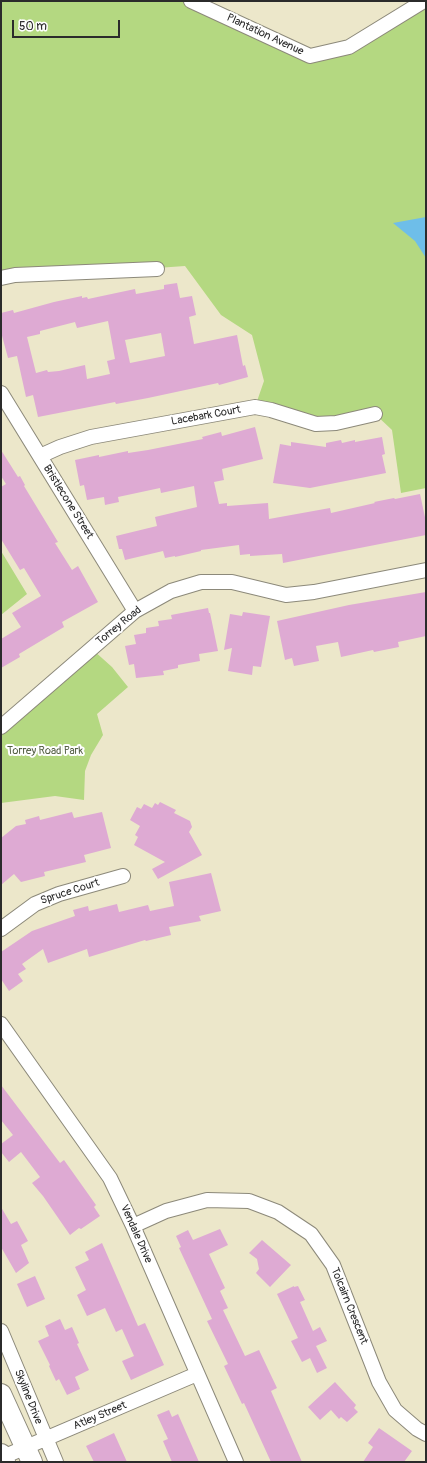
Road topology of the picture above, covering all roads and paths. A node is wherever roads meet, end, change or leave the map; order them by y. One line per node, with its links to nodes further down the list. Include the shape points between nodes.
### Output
1 (191, 1): 2 (street, Plantation Avenue, via 310,56 349,47)
2 (424, 1)
3 (156, 269): 4 (street, via 16,275)
4 (1, 278)
5 (1, 393): 7 (street, Bristlecone Street)
6 (374, 414): 7 (street, Lacebark Court, via 316,424 255,407 91,437)
7 (40, 456): 9 (street, Bristlecone Street)
8 (426, 570): 9 (street, Torrey Road, via 286,596 232,582 201,582 171,591)
9 (135, 611): 10 (street, Torrey Road)
10 (3, 720)
11 (123, 876): 12 (street, Spruce Court, via 59,894 35,904)
12 (1, 929)
13 (1, 1024): 14 (street, Vendale Drive, via 110,1178)
14 (133, 1226): 16 (street, Vendale Drive); 18 (street, Tolcairn Crescent, via 166,1211 207,1200 249,1201 278,1212 311,1234 333,1265 380,1382 395,1410)
15 (1, 1331): 19 (street, Skyline Drive)
16 (197, 1374): 19 (street, Atley Street); 23 (street, Vendale Drive)
17 (1, 1394): 20 (main road)
18 (426, 1434)
19 (46, 1440): 20 (street, Atley Street); 22 (street, Skyline Drive)
20 (29, 1455): 21 (street, Atley Street)
21 (3, 1458)
22 (56, 1462)
23 (236, 1462)

